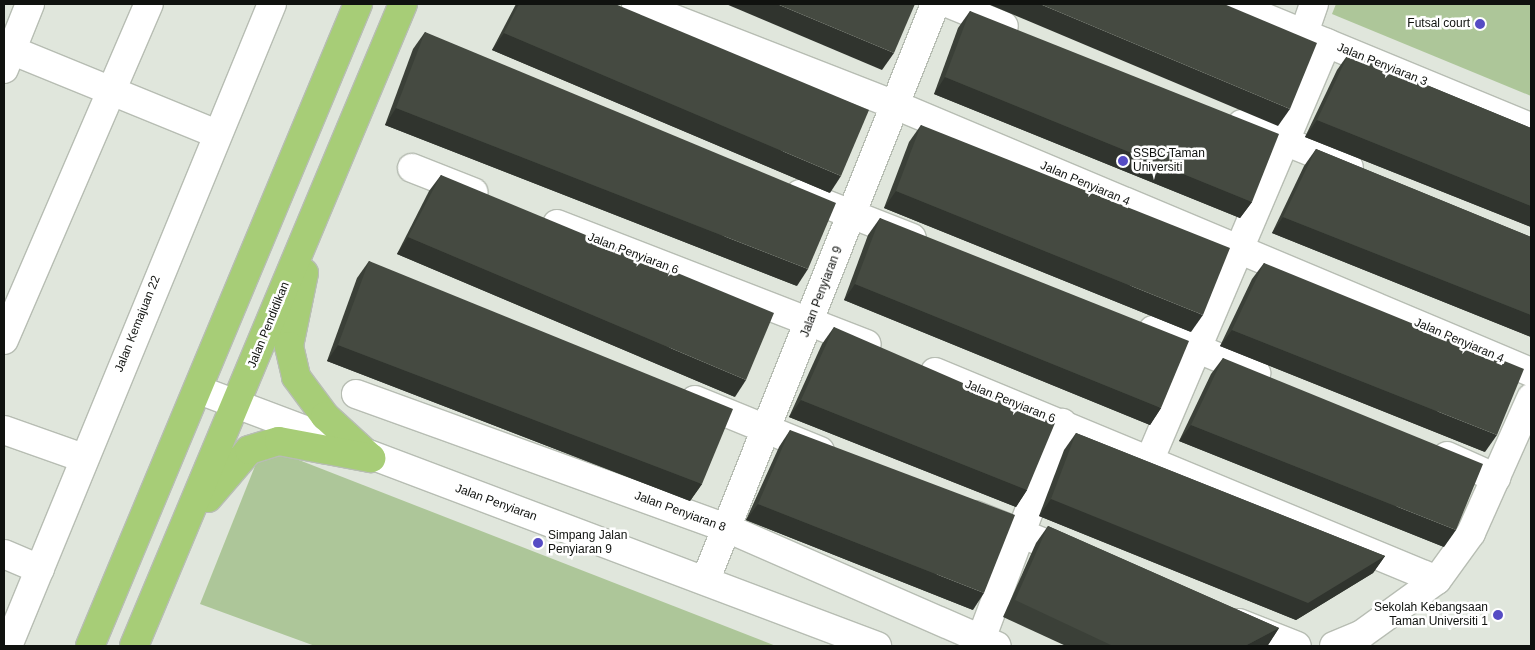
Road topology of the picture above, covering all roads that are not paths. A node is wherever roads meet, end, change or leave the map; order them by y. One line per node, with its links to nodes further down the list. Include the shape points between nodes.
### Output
1 (30, 4): 13 (street)
2 (150, 4): 14 (street)
3 (272, 4): 18 (street, Jalan Kemajuan 22)
4 (358, 4): 36 (main road)
5 (403, 4): 24 (main road, Jalan Pendidikan)
6 (636, 4): 15 (street, Jalan Penyiaran 4)
7 (935, 4): 15 (street, Jalan Penyiaran 9)
8 (950, 4): 11 (street)
9 (1232, 4): 12 (street, Jalan Penyiaran 3)
10 (1314, 4): 12 (street)
11 (1031, 37)
12 (1315, 38): 17 (street, Jalan Penyiaran 3); 19 (street)
13 (7, 60): 14 (street)
14 (110, 93): 18 (street); 31 (street)
15 (893, 104): 26 (street, Jalan Penyiaran 9); 28 (street, Jalan Penyiaran 4)
16 (1222, 116): 19 (street)
17 (1531, 127)
18 (216, 134): 44 (street, Jalan Kemajuan 22)
19 (1285, 142): 21 (street); 28 (street)
20 (412, 168): 23 (street)
21 (1376, 179)
22 (778, 185): 26 (street)
23 (496, 200)
24 (317, 208): 39 (main road, Jalan Pendidikan); 45 (main road, via 289,346 296,377 324,416)
25 (533, 215): 30 (street, Jalan Penyiaran 6)
26 (851, 215): 27 (street); 30 (street, Jalan Penyiaran 9)
27 (933, 246)
28 (1239, 249): 32 (street); 33 (street, Jalan Penyiaran 4)
29 (1124, 319): 32 (street)
30 (811, 322): 40 (street, Jalan Penyiaran 6); 42 (street, Jalan Penyiaran 9)
31 (4, 340)
32 (1197, 347): 34 (street); 46 (street)
33 (1531, 372)
34 (1279, 383)
35 (668, 389): 42 (street)
36 (199, 390): 39 (street, Jalan Penyiaran); 61 (main road)
37 (356, 394): 50 (street, Jalan Penyiaran 8)
38 (1531, 398): 48 (street)
39 (237, 405): 45 (street, Jalan Penyiaran); 57 (main road, Jalan Pendidikan)
40 (1062, 423): 46 (street, Jalan Penyiaran 6); 51 (street)
41 (4, 430): 44 (street)
42 (768, 430): 47 (street); 50 (street, Jalan Penyiaran 9)
43 (1423, 446): 48 (street)
44 (83, 458): 54 (street, Jalan Kemajuan 22)
45 (371, 458): 55 (street, Jalan Penyiaran); 57 (main road, via 279,441 249,450 220,480)
46 (1150, 459): 56 (street, Jalan Penyiaran 6)
47 (849, 463)
48 (1496, 478): 56 (street, via 1471,533)
49 (948, 504): 51 (street)
50 (729, 529): 55 (street, Jalan Penyiaran 9); 59 (street, Jalan Penyiaran 8)
51 (1020, 533): 53 (street); 59 (street)
52 (4, 554): 54 (street)
53 (1094, 563)
54 (40, 569): 60 (street, Jalan Kemajuan 22)
55 (706, 579): 63 (street, Jalan Penyiaran)
56 (1436, 580): 65 (street, via 1362,634)
57 (158, 590): 62 (main road, Jalan Pendidikan)
58 (1214, 612): 64 (street)
59 (989, 643)
60 (8, 646)
61 (90, 646)
62 (134, 646)
63 (876, 646)
64 (1297, 646)
65 (1334, 646)

